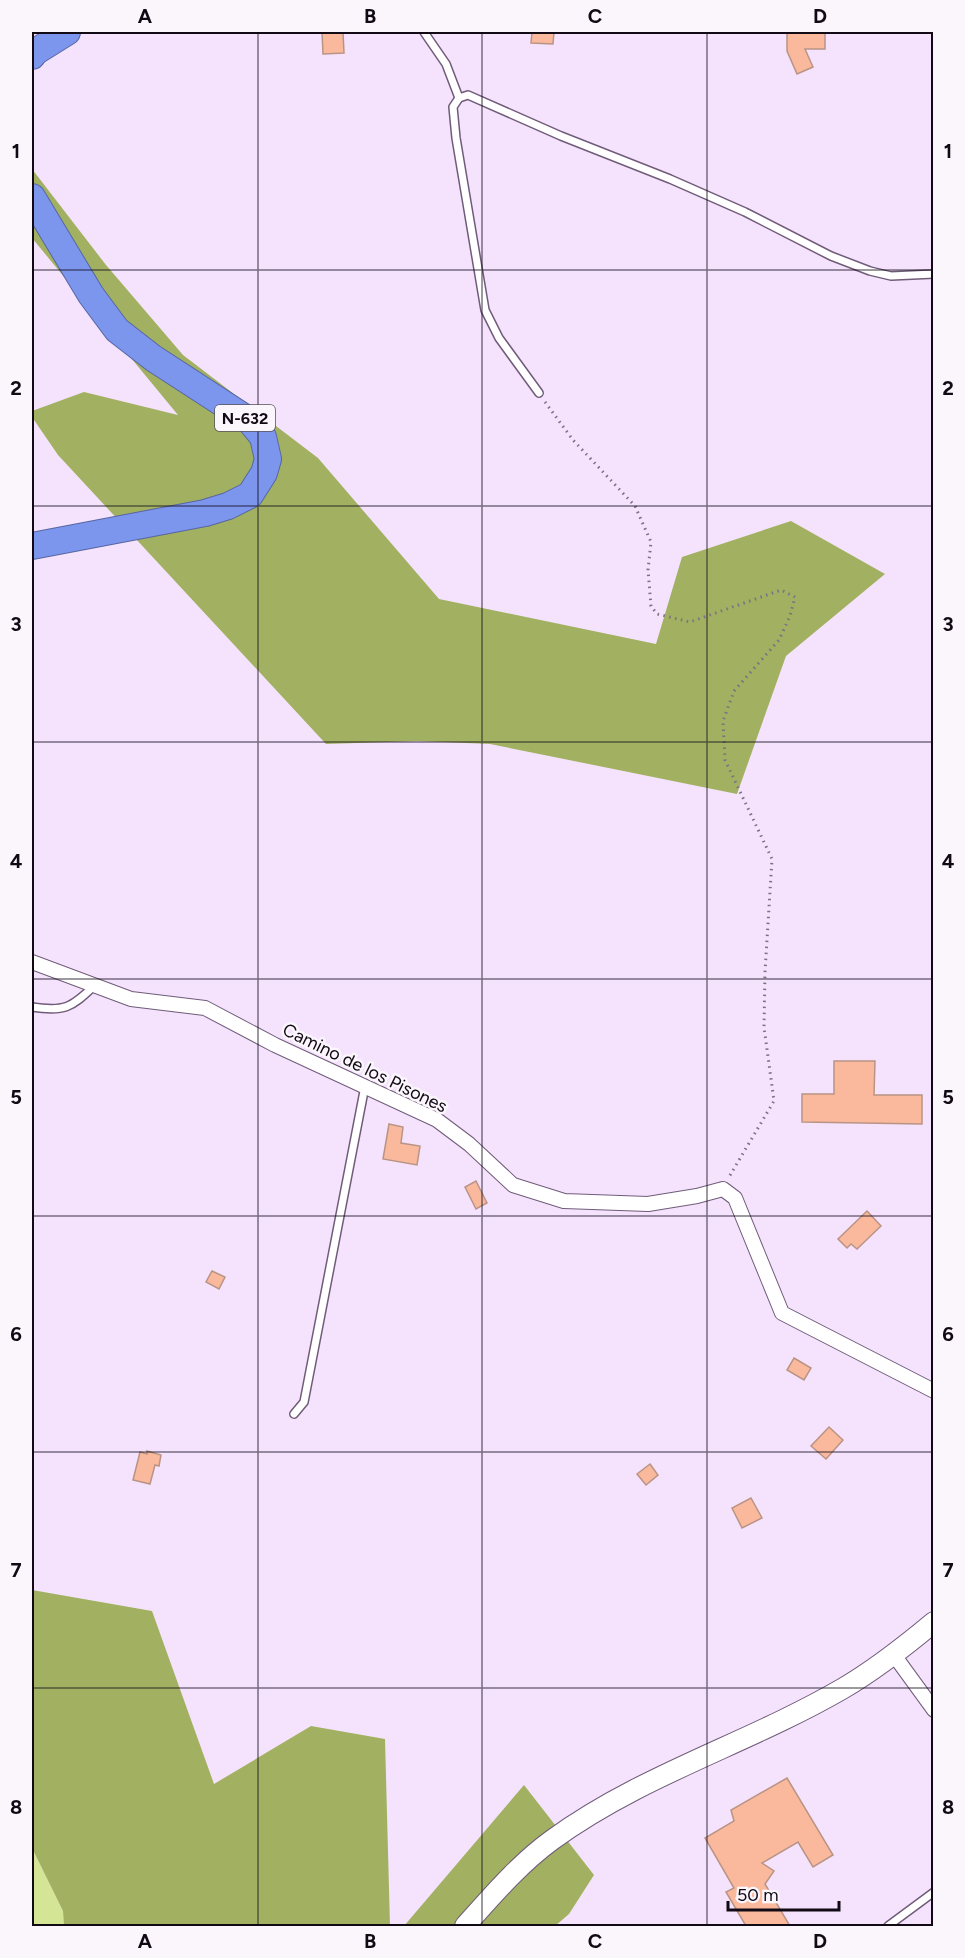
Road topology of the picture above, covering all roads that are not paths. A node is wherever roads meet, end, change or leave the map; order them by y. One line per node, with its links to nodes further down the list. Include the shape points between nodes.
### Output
1 (68, 32): 3 (highway)
2 (424, 32): 4 (lane, via 446,64)
3 (32, 56)
4 (459, 98): 6 (lane, via 468,95 670,179 870,272 891,276); 7 (lane, via 453,107 456,138 485,310 499,338)
5 (32, 197): 8 (highway, N-632, via 91,295 117,330 250,421 263,437 268,459 250,495 228,506)
6 (933, 274)
7 (539, 393)
8 (32, 546)
9 (32, 962): 10 (street, Camino de los Pisones)
10 (94, 986): 11 (lane, via 75,1004 50,1010); 12 (street, Camino de los Pisones, via 131,999 205,1008)
11 (32, 1007)
12 (365, 1086): 13 (street, Camino de los Pisones, via 437,1120 513,1185 564,1201 648,1204 723,1189 735,1198 782,1313); 14 (lane, via 304,1402)
13 (933, 1391)
14 (294, 1414)
15 (933, 1623): 16 (street)
16 (894, 1655): 17 (street); 19 (street, via 810,1706 631,1790 551,1840)
17 (933, 1710)
18 (933, 1892): 20 (lane)
19 (465, 1926)
20 (888, 1926)

